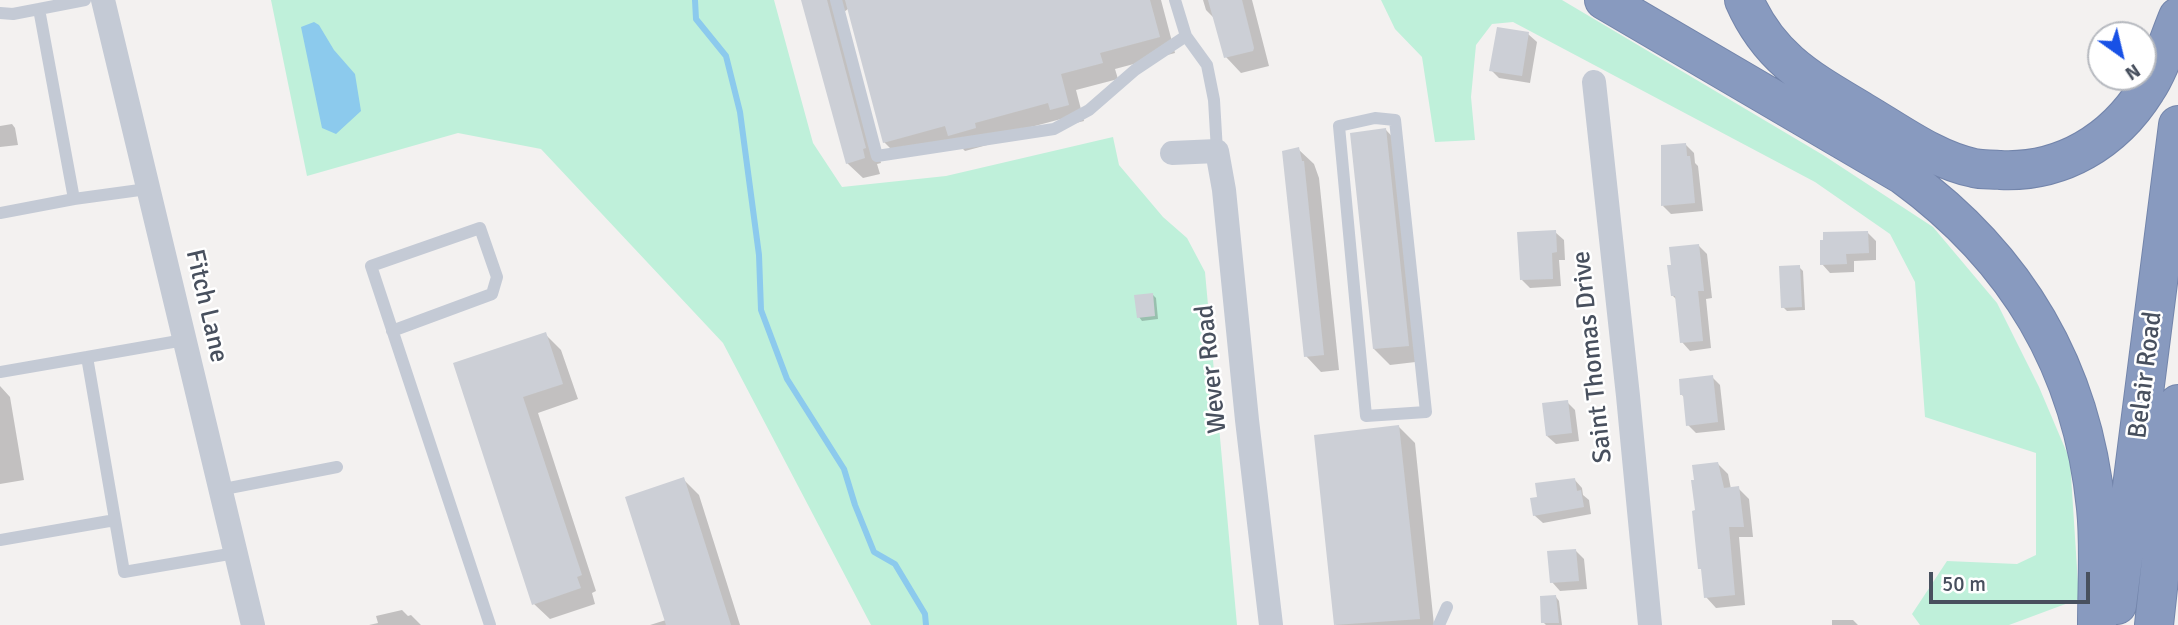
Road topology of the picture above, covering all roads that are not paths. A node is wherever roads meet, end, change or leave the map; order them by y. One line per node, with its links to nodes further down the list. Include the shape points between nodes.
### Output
1 (85, 0): 7 (lane)
2 (103, 0): 15 (street, Fitch Lane)
3 (836, 0): 10 (lane, via 877,156 1054,129 1089,110 1135,70)
4 (1175, 0): 10 (lane)
5 (1604, 0): 37 (highway, via 1902,175 1964,226 2014,284 2060,362 2087,450 2096,510)
6 (1744, 0): 9 (highway, via 1771,47 1806,78 1939,156 1975,169 2037,169 2090,149 2132,111 2148,88)
7 (39, 9): 8 (lane); 16 (lane)
8 (0, 13)
9 (2178, 17)
10 (1186, 36): 13 (lane, via 1207,65)
11 (1594, 82): 36 (street, Saint Thomas Drive)
12 (2178, 125): 38 (highway, Belair Road)
13 (1217, 151): 14 (street); 34 (street, Wever Road)
14 (1172, 153)
15 (147, 189): 16 (lane); 19 (street, Fitch Lane)
16 (74, 199): 17 (lane)
17 (0, 213)
18 (392, 331): 18 (lane, via 371,266 480,228 498,277 492,294); 33 (lane)
19 (184, 340): 20 (lane); 25 (street, Fitch Lane)
20 (87, 357): 21 (lane); 27 (lane)
21 (0, 372)
22 (2178, 404): 31 (highway, Belair Road)
23 (1426, 412): 23 (lane, via 1395,120 1353,122 1339,126 1366,416)
24 (337, 467): 25 (lane)
25 (219, 490): 29 (street, Fitch Lane)
26 (2178, 516): 31 (highway)
27 (115, 520): 28 (lane); 29 (lane, via 124,572)
28 (0, 540)
29 (235, 553): 32 (street, Fitch Lane)
30 (1447, 607): 35 (lane)
31 (2159, 610)
32 (253, 625)
33 (490, 625)
34 (1271, 625)
35 (1439, 625)
36 (1650, 625)
37 (2097, 625)
38 (2114, 625)

